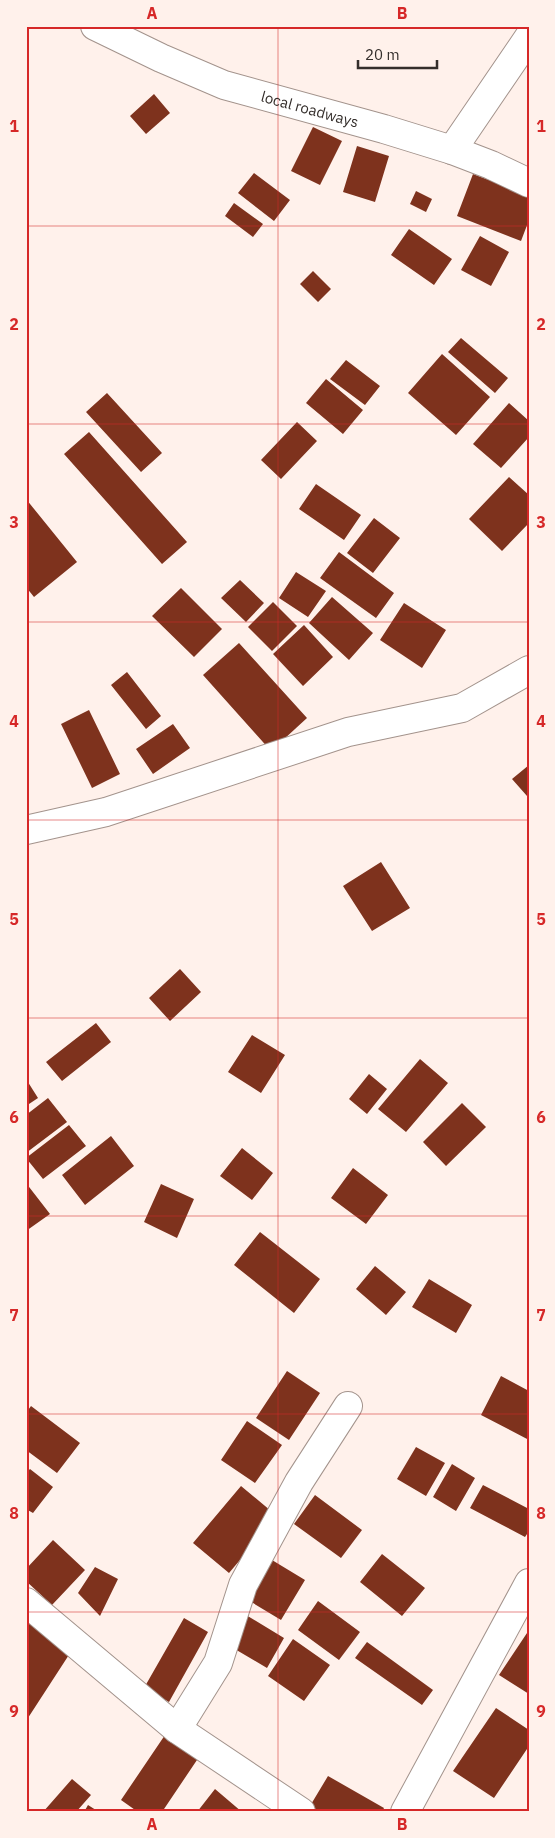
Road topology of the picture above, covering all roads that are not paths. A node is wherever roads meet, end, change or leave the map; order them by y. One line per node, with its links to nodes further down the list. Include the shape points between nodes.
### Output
1 (95, 26): 3 (street, local roadways, via 224,85)
2 (529, 37): 3 (street)
3 (452, 150): 4 (street, local roadways)
4 (529, 183)
5 (529, 670): 6 (street, via 462,708 348,732 106,812)
6 (26, 830)
7 (348, 1406): 10 (street, via 299,1482 242,1585 218,1663)
8 (529, 1583): 12 (street)
9 (26, 1602): 10 (street)
10 (177, 1729): 11 (street)
11 (301, 1812)
12 (405, 1812)

